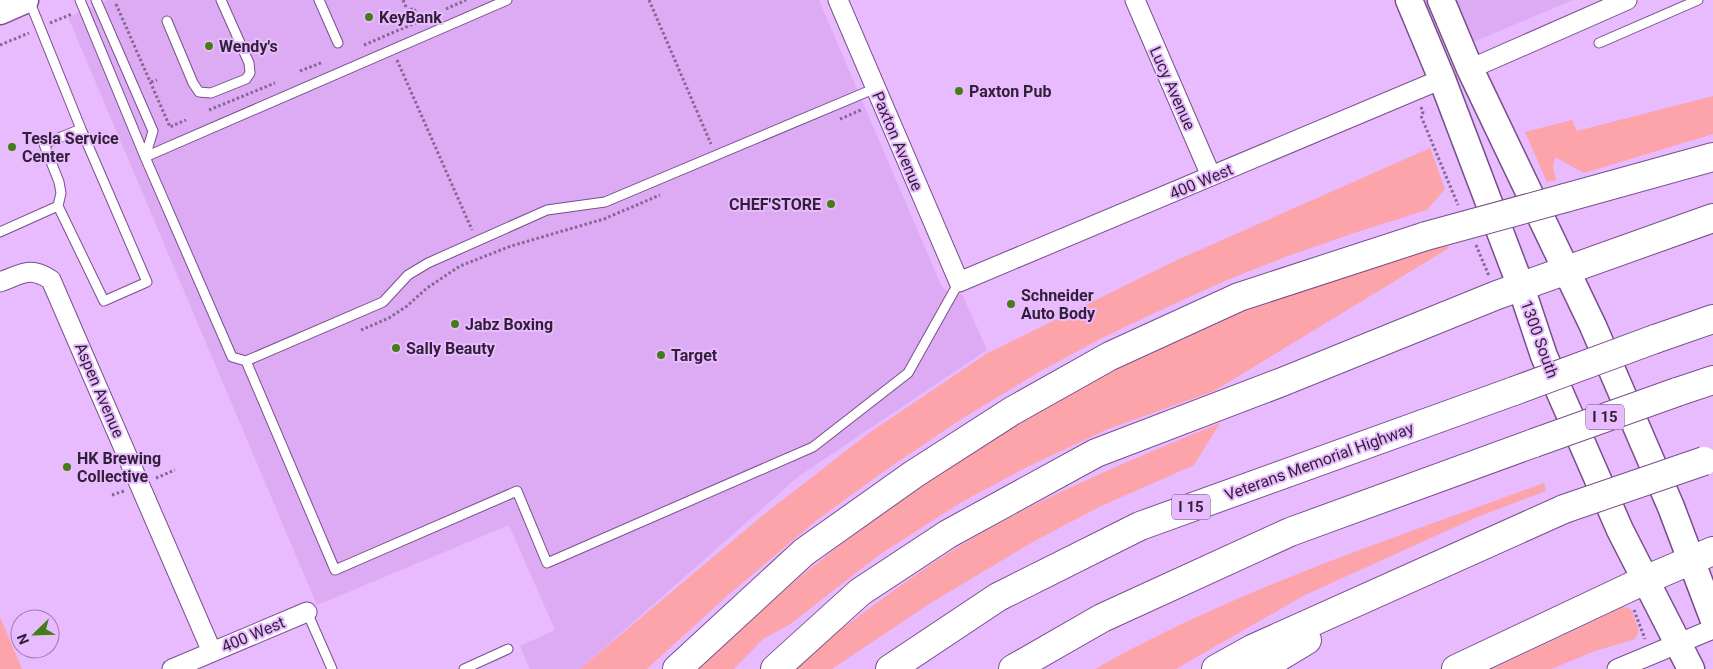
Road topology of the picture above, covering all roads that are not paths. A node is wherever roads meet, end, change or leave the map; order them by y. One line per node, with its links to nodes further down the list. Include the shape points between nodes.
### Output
1 (27, 0): 16 (main road); 23 (lane)
2 (80, 0): 25 (lane)
3 (96, 0): 25 (lane, via 153,130)
4 (221, 0): 17 (lane, via 249,63 250,73 246,79 211,93 199,92 193,83)
5 (319, 0): 19 (lane)
6 (482, 0): 15 (lane)
7 (506, 0): 15 (lane)
8 (838, 0): 22 (street, Paxton Avenue)
9 (1135, 0): 26 (street, Lucy Avenue)
10 (1409, 0): 21 (main road, 1300 South)
11 (1427, 0): 20 (main road, via 1444,41)
12 (1441, 0): 20 (main road)
13 (1698, 0): 18 (lane)
14 (1615, 2): 20 (street)
15 (486, 9): 25 (lane)
16 (0, 11)
17 (168, 21)
18 (1599, 42)
19 (338, 44)
20 (1470, 69): 30 (main road)
21 (1442, 79): 26 (street, 400 West); 33 (main road, 1300 South)
22 (876, 88): 32 (street, Paxton Avenue); 35 (lane, via 604,202 547,210 428,263 408,275 383,302)
23 (81, 129): 27 (lane, via 44,144 59,182); 27 (lane, via 147,282 104,301)
24 (1713, 156): 50 (highway, bridge, via 1426,236 1239,298 1110,356 1012,411 914,474 804,552)
25 (145, 157): 35 (lane, via 232,357)
26 (1211, 176): 32 (street, 400 West)
27 (58, 206): 29 (lane)
28 (1713, 218): 30 (highway)
29 (0, 232)
30 (1566, 271): 33 (highway); 38 (main road, via 1671,507)
31 (0, 282): 46 (street, Aspen Avenue, via 39,272 51,280)
32 (959, 282): 35 (lane, via 908,373 812,448 547,563 516,491 335,570)
33 (1521, 287): 40 (main road, 1300 South, via 1544,356); 51 (highway, via 1096,453 948,534 860,592)
34 (1713, 319): 52 (highway, Veterans Memorial Highway / I 15, bridge, via 1140,526 998,596)
35 (246, 361)
36 (1713, 380): 53 (highway, I 15, bridge, via 1290,532 1102,618)
37 (1709, 459): 39 (highway, bridge, via 1564,509)
38 (1702, 555): 40 (highway); 42 (main road)
39 (1428, 568): 54 (highway, via 1252,649); 55 (highway, via 1378,603)
40 (1645, 580): 44 (main road, 1300 South); 56 (highway)
41 (307, 612): 46 (street, 400 West); 48 (lane)
42 (1713, 618)
43 (1713, 629): 44 (street)
44 (1678, 644): 57 (street); 58 (main road, 1300 South)
45 (508, 649): 49 (lane)
46 (212, 652): 47 (street, 400 West)
47 (172, 669)
48 (330, 669)
49 (464, 669)
50 (677, 669)
51 (776, 669)
52 (890, 669)
53 (1013, 669)
54 (1216, 669)
55 (1259, 669)
56 (1456, 669)
57 (1617, 669)
58 (1691, 669)

